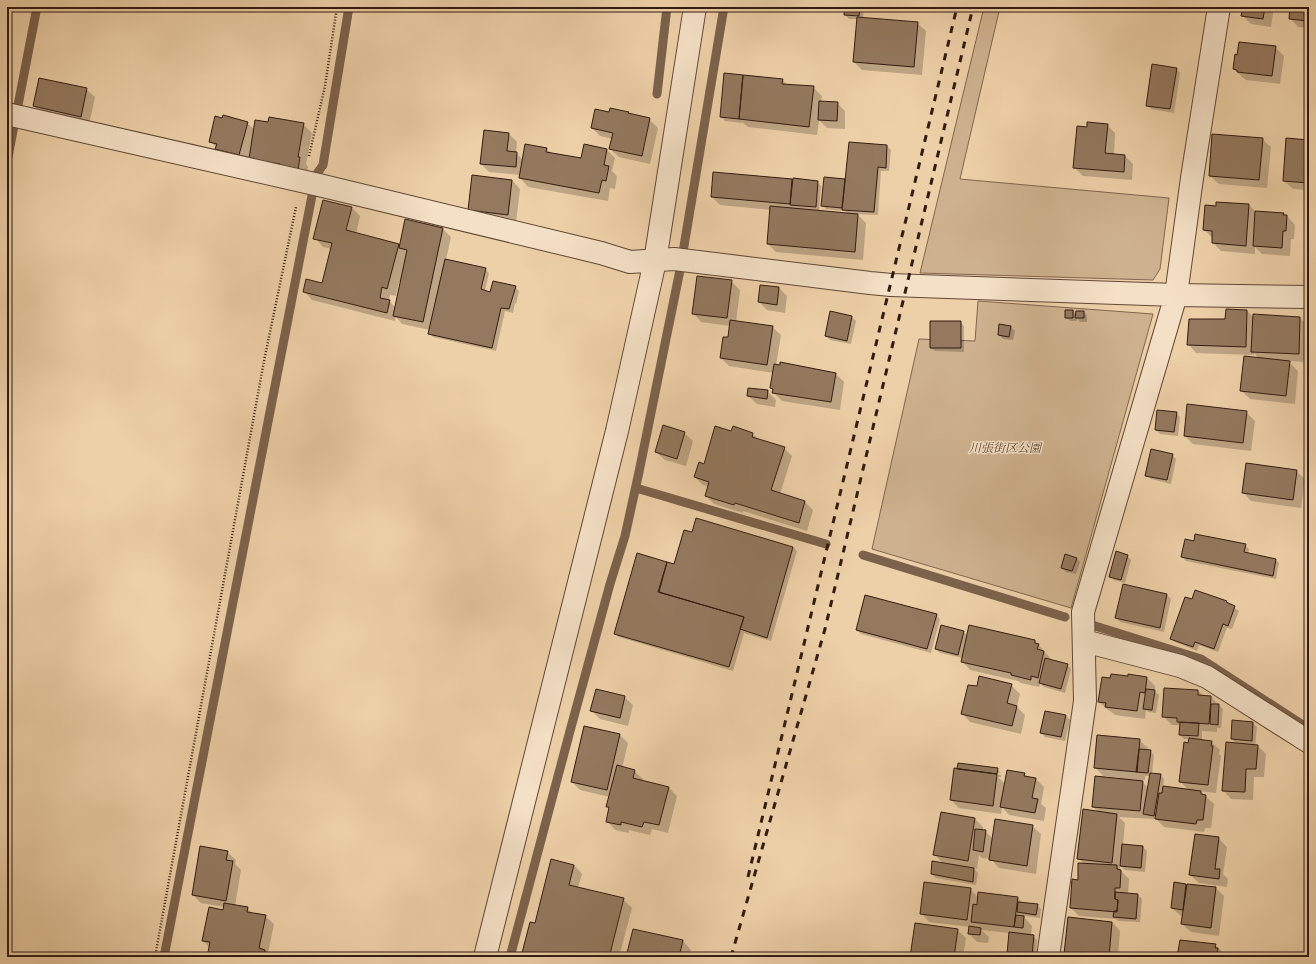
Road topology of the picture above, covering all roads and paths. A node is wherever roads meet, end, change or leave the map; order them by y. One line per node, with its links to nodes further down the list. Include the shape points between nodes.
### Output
1 (337, 7): 5 (path, via 325,86 306,168)
2 (695, 7): 6 (street)
3 (1219, 7): 7 (street)
4 (13, 115): 5 (street)
5 (309, 183): 6 (street, via 630,262); 11 (path, via 264,361)
6 (672, 260): 7 (street, via 877,284); 12 (street, via 617,430)
7 (1176, 295): 8 (street); 9 (street, via 1083,612)
8 (1309, 297)
9 (1084, 640): 10 (street, via 1180,666 1206,677); 13 (street, via 1085,701)
10 (1309, 742)
11 (155, 957)
12 (485, 957)
13 (1048, 957)

